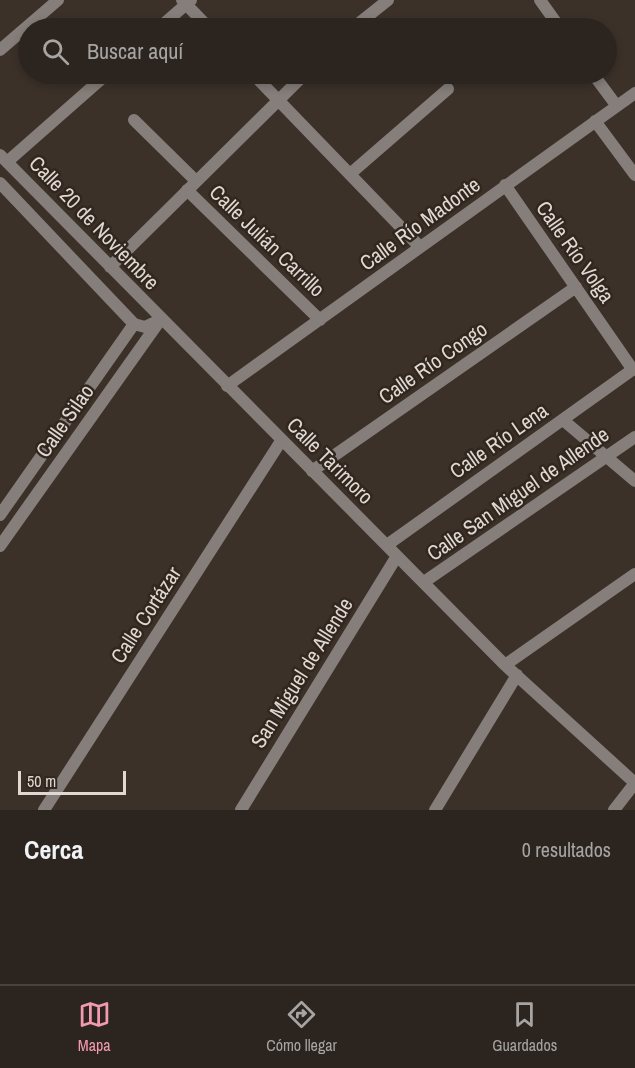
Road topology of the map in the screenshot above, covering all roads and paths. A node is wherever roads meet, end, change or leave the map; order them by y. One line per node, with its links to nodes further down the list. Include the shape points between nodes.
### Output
1 (58, 0): 5 (street)
2 (388, 0): 8 (street)
3 (540, 0): 9 (street)
4 (186, 2): 6 (street); 7 (street)
5 (37, 18)
6 (169, 18)
7 (200, 18)
8 (366, 18)
9 (553, 18)
10 (18, 34): 11 (street)
11 (0, 50)
12 (95, 84): 22 (street)
13 (263, 84): 18 (street)
14 (295, 84): 18 (street, Calle Julián Carrillo)
15 (600, 84): 19 (street)
16 (447, 88): 23 (street)
17 (635, 93): 19 (street, Calle Río Madonte)
18 (278, 100): 23 (street); 26 (street, Calle Julián Carrillo)
19 (616, 105): 21 (street, Calle Río Madonte)
20 (134, 120): 26 (street)
21 (595, 121): 24 (street); 27 (street, Calle Río Madonte)
22 (3, 158): 29 (street, Calle 20 de Noviembre)
23 (350, 174): 28 (street)
24 (635, 175)
25 (0, 183): 33 (street)
26 (192, 186): 29 (street, Calle Julián Carrillo); 32 (street, Calle Julián Carrillo)
27 (505, 186): 28 (street, Calle Río Madonte); 30 (street, Calle Río Volga)
28 (420, 247): 32 (street, Calle Río Madonte)
29 (110, 267): 31 (street, Calle 20 de Noviembre)
30 (576, 287): 34 (street, Calle Río Volga); 40 (street, Calle Río Congo)
31 (161, 319): 33 (street, via 151,326); 35 (street, Calle Tarimoro); 44 (street, Calle Silao)
32 (320, 320): 35 (street, Calle Río Madonte)
33 (134, 324): 42 (street, Calle Silao)
34 (634, 369): 36 (street, Calle Río Lena)
35 (227, 386): 38 (street, Calle Tarimoro)
36 (563, 420): 39 (street); 43 (street, Calle Río Lena)
37 (635, 437): 39 (street, Calle San Miguel de Allende)
38 (282, 441): 40 (street, Calle Tarimoro); 51 (street, Calle Cortázar)
39 (608, 456): 41 (street); 47 (street, Calle San Miguel de Allende)
40 (312, 471): 43 (street, Calle Tarimoro)
41 (635, 481)
42 (0, 515)
43 (387, 545): 45 (street, Calle Tarimoro)
44 (0, 546)
45 (397, 556): 47 (street, Calle Tarimoro); 52 (street, San Miguel de Allende)
46 (635, 574): 48 (street)
47 (424, 582): 48 (street, Calle Tarimoro)
48 (505, 665): 49 (street, Calle Tarimoro)
49 (517, 675): 50 (street, Calle Tarimoro); 53 (street)
50 (635, 783): 54 (street)
51 (44, 810)
52 (241, 810)
53 (435, 810)
54 (614, 810)

